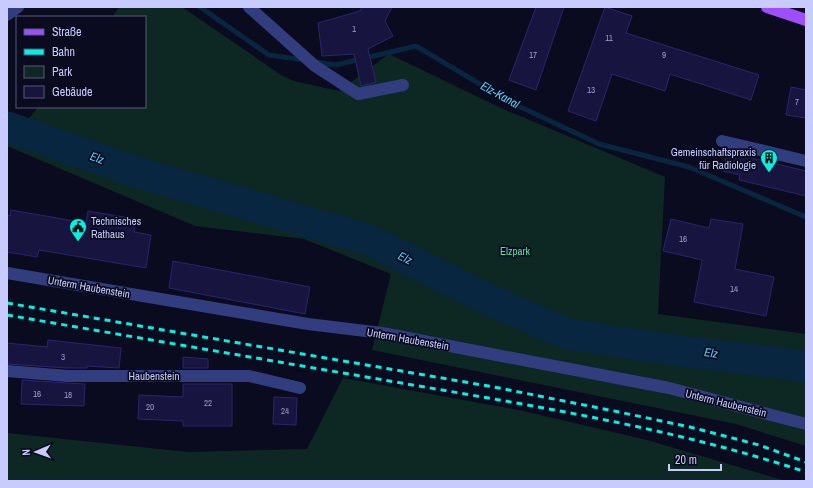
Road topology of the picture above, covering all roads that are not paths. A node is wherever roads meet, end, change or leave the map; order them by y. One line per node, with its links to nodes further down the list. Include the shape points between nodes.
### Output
1 (18, 7): 4 (street)
2 (249, 7): 6 (street, via 315,66 358,94)
3 (767, 7): 5 (main road)
4 (7, 15)
5 (806, 20)
6 (403, 85)
7 (722, 141): 8 (street)
8 (806, 161)
9 (7, 273): 12 (street, Unterm Haubenstein, via 308,324 382,333 670,388)
10 (7, 371): 11 (street, Haubenstein, via 68,376 249,376)
11 (300, 388)
12 (806, 424)

